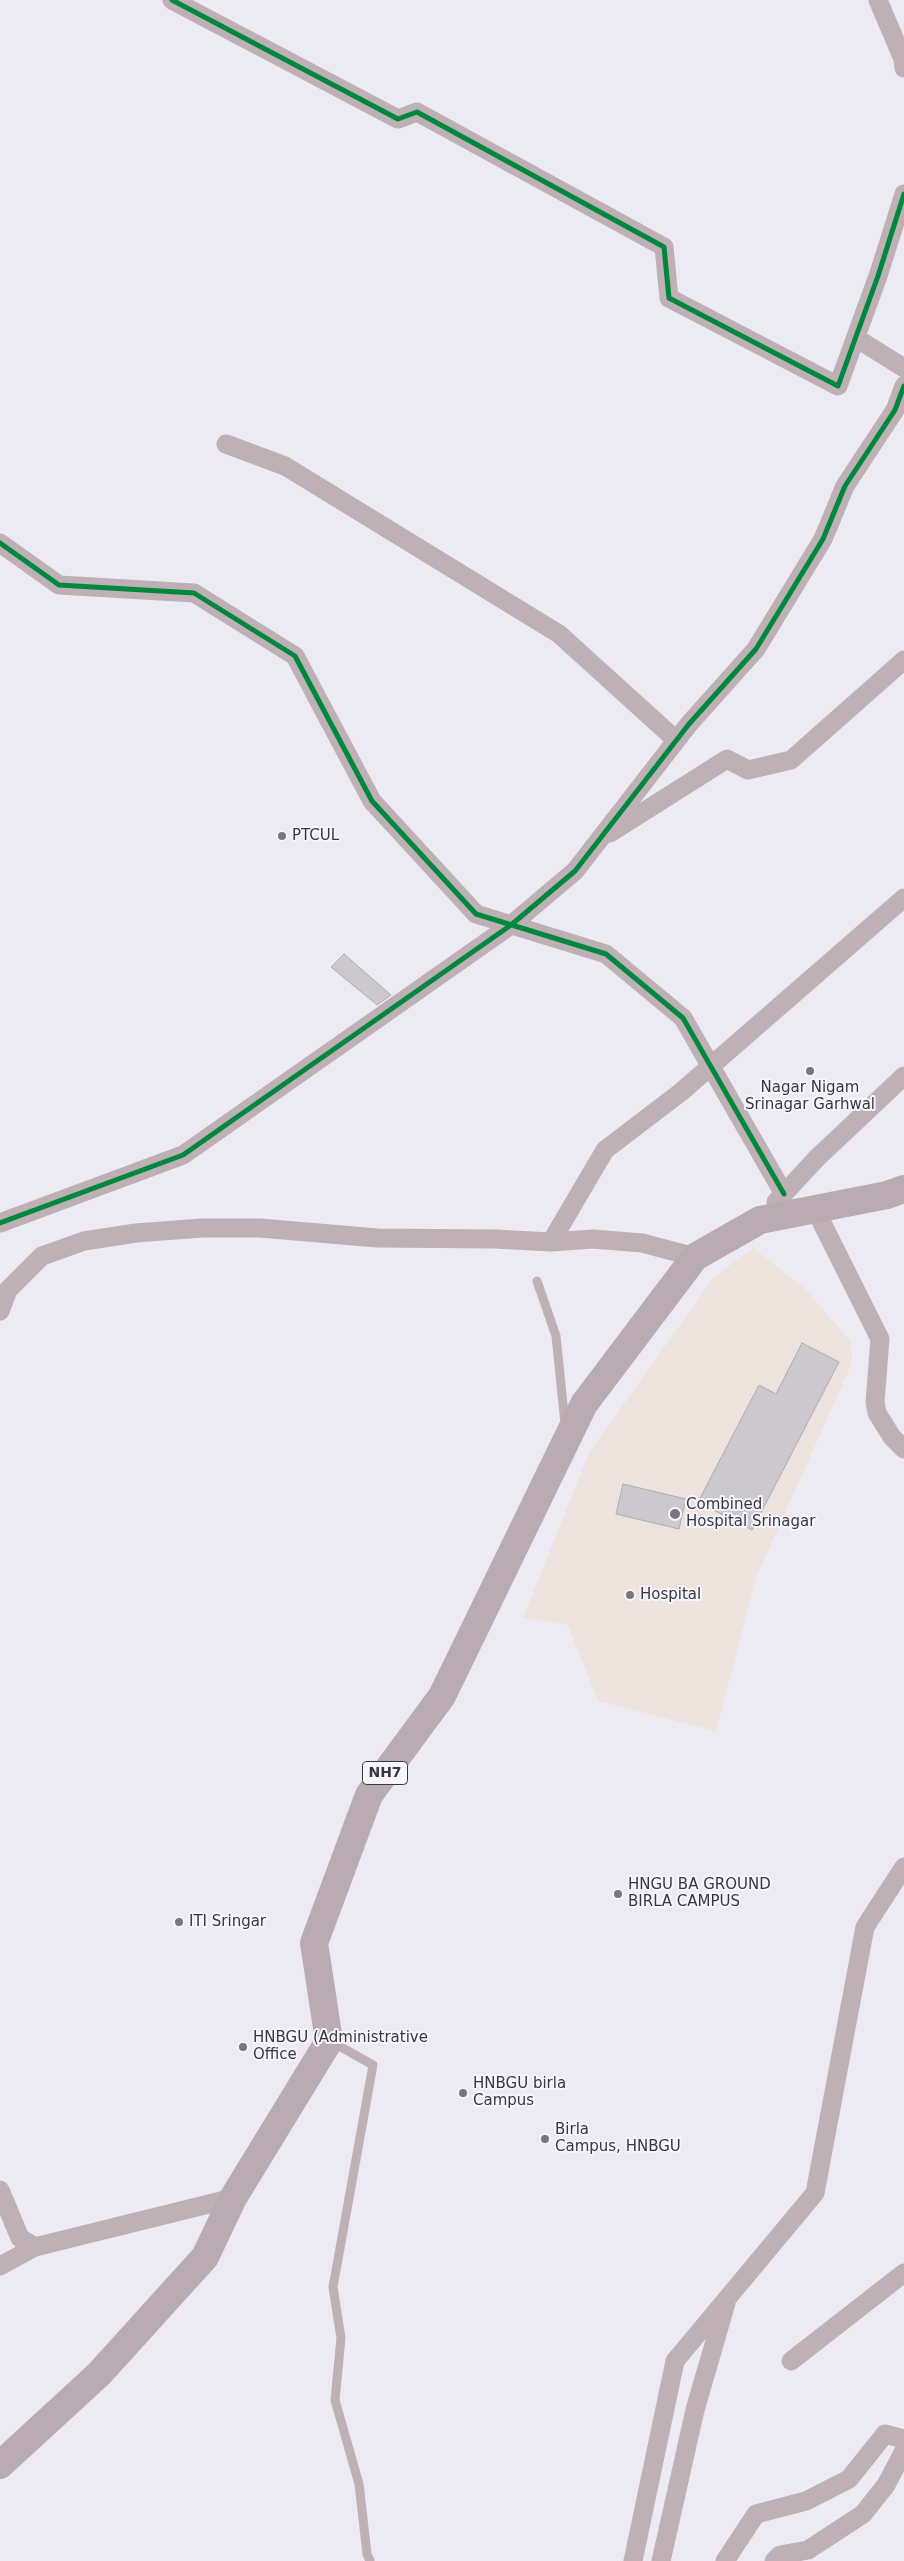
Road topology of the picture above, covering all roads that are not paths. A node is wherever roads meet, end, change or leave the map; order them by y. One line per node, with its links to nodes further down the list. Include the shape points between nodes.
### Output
1 (172, 0): 5 (street, via 398,119 417,112 664,247 669,298 838,386)
2 (878, 0): 3 (street)
3 (904, 68)
4 (904, 194): 5 (street)
5 (856, 338): 6 (street)
6 (904, 368)
7 (904, 386): 11 (street, via 895,410 846,486 823,539 756,649)
8 (226, 444): 11 (street, via 285,466 559,634)
9 (0, 543): 14 (street, via 59,585 194,592 295,656 372,801 476,914)
10 (904, 660): 12 (street, via 791,760 748,770 727,759)
11 (676, 740): 12 (street)
12 (598, 840): 14 (street, via 575,871)
13 (904, 898): 15 (street)
14 (511, 925): 15 (street, via 606,954 683,1018); 21 (street, via 183,1156)
15 (711, 1067): 18 (street); 22 (street, via 605,1150)
16 (904, 1076): 18 (street, via 817,1158)
17 (904, 1189): 19 (highway, NH7, via 887,1196)
18 (784, 1194): 20 (street)
19 (815, 1209): 20 (highway, NH7); 27 (street, via 880,1339 877,1413)
20 (760, 1220): 23 (highway, NH7)
21 (0, 1224)
22 (551, 1242): 23 (street, via 593,1239 642,1244); 25 (street, via 377,1238 260,1228 202,1228 116,1235 69,1245 42,1256 8,1290)
23 (695, 1257): 26 (highway, NH7, via 584,1404)
24 (537, 1281): 26 (lane, via 556,1336)
25 (0, 1311)
26 (566, 1442): 29 (highway, NH7, via 442,1696 369,1795 314,1943)
27 (904, 1449)
28 (904, 1867): 35 (street, via 865,1927 815,2194)
29 (329, 2041): 31 (highway); 40 (lane, via 372,2066 333,2287 341,2338 335,2400 359,2484)
30 (0, 2190): 32 (street, via 20,2238)
31 (233, 2198): 32 (street); 39 (highway, via 205,2258 99,2374)
32 (35, 2247): 33 (street)
33 (0, 2266)
34 (904, 2273): 36 (street)
35 (728, 2295): 41 (street, via 675,2361); 42 (street, via 696,2410)
36 (791, 2361)
37 (904, 2439): 43 (street, via 885,2434 848,2479 806,2501 756,2514)
38 (904, 2451): 44 (street, via 886,2485 863,2514 808,2550 780,2555)
39 (0, 2465)
40 (370, 2561)
41 (633, 2561)
42 (661, 2561)
43 (725, 2561)
44 (774, 2561)

